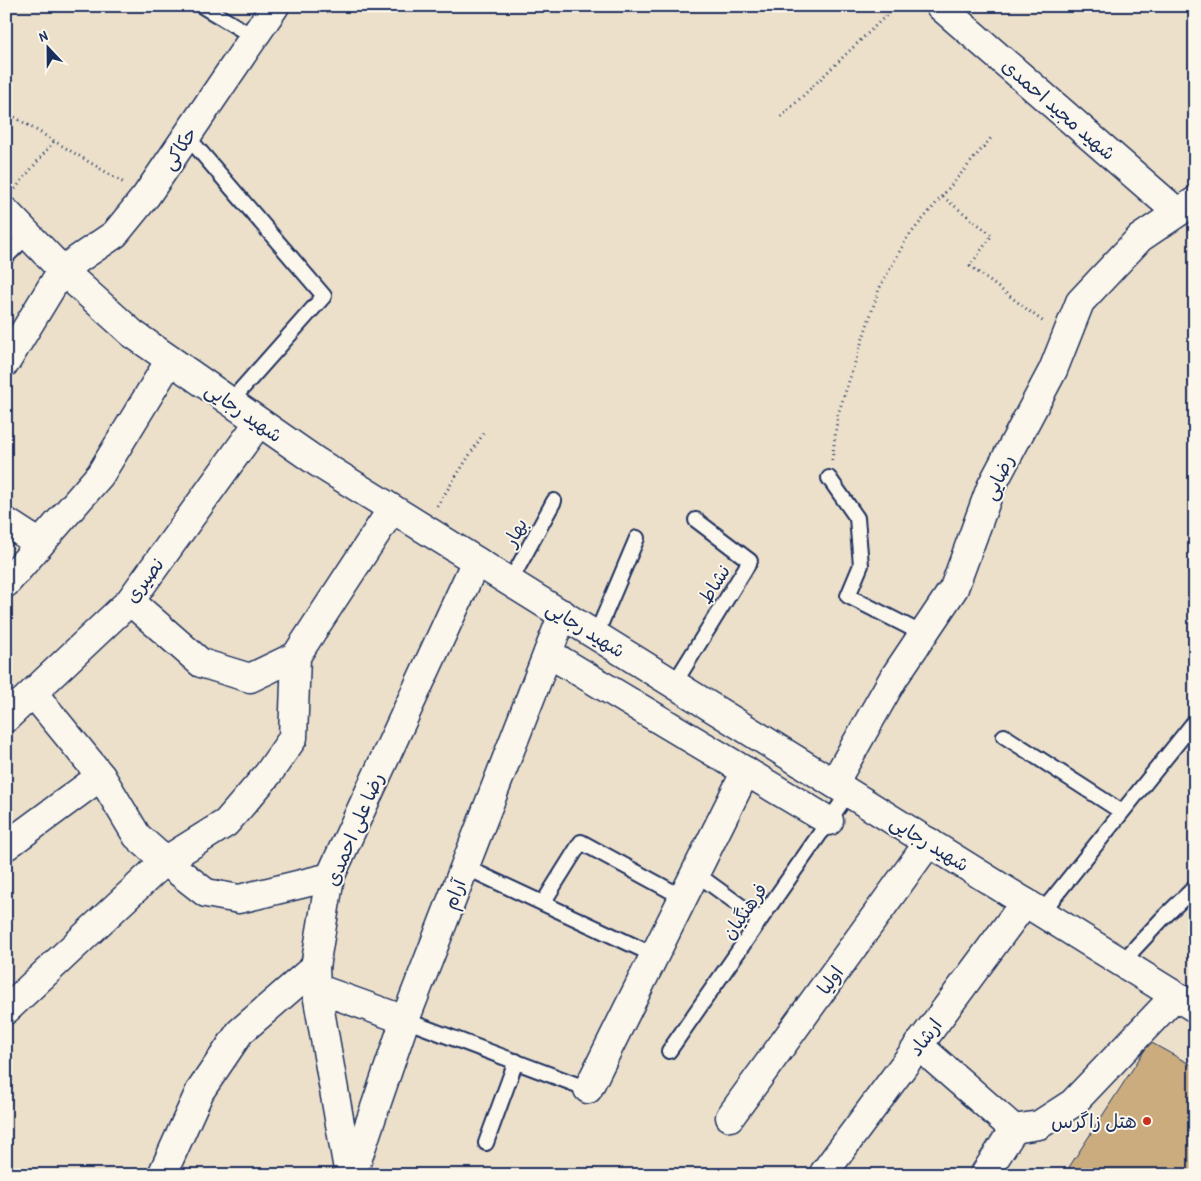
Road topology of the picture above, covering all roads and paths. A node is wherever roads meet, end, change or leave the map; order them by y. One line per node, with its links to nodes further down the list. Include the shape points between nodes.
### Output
1 (202, 6): 5 (lane)
2 (274, 6): 5 (street, حکاکی)
3 (896, 6): 7 (path)
4 (940, 6): 14 (street, شهید مجید احمدی)
5 (254, 37): 8 (street, حکاکی)
6 (6, 112): 10 (path)
7 (781, 117)
8 (187, 136): 11 (street, حکاکی); 21 (lane, via 324,296)
9 (991, 138): 12 (path)
10 (54, 141): 11 (path); 13 (path)
11 (146, 196): 17 (street, حکاکی, via 115,234)
12 (942, 197): 18 (path, via 992,235 970,266); 24 (path, via 907,238 879,289 838,414)
13 (9, 202): 15 (street, شهید رجایی)
14 (1186, 206): 18 (street, رضایی, via 1140,238 1080,302)
15 (28, 235): 16 (lane); 17 (street, شهید رجایی)
16 (6, 257)
17 (62, 270): 19 (street, شهید رجایی, via 133,334); 20 (street)
18 (1065, 339): 37 (street, رضایی, via 1053,370 991,487 954,588)
19 (170, 360): 21 (street, شهید رجایی); 31 (street, via 100,475)
20 (6, 362)
21 (230, 402): 22 (street, شهید رجایی)
22 (259, 422): 26 (street, شهید رجایی); 35 (street, نصیری)
23 (485, 431): 29 (path)
24 (829, 478): 37 (lane, via 857,518 861,565 848,596)
25 (554, 501): 33 (lane, بهار)
26 (392, 509): 29 (street, شهید رجایی); 40 (street)
27 (696, 520): 41 (lane, نشاط, via 750,561)
28 (6, 522): 31 (street)
29 (424, 528): 32 (street, شهید رجایی)
30 (637, 538): 38 (lane)
31 (40, 544): 34 (street)
32 (476, 561): 33 (street, شهید رجایی); 56 (street, رضا علی احمدی)
33 (510, 582): 36 (street, شهید رجایی)
34 (6, 583)
35 (130, 601): 40 (street, via 201,663 250,678); 42 (street, نصیری)
36 (563, 614): 38 (street, شهید رجایی); 39 (street, آرام)
37 (923, 634): 48 (street, رضایی, via 893,679)
38 (596, 635): 41 (street, شهید رجایی)
39 (548, 653): 46 (street); 54 (street, آرام)
40 (296, 656): 53 (street, via 293,738 226,824)
41 (674, 684): 48 (street, شهید رجایی)
42 (33, 693): 43 (street, نصیری); 47 (street)
43 (6, 718)
44 (1195, 721): 49 (lane)
45 (1004, 736): 49 (lane)
46 (746, 771): 50 (street); 55 (street)
47 (101, 776): 52 (street); 53 (street, via 137,836)
48 (841, 788): 50 (lane, فرهنگیان); 51 (street, شهید رجایی)
49 (1122, 812): 60 (lane)
50 (829, 821): 61 (lane, فرهنگیان)
51 (929, 842): 60 (street, شهید رجایی); 72 (street, اولیا)
52 (6, 846)
53 (165, 861): 56 (street, via 206,893 238,899); 66 (street)
54 (465, 866): 59 (lane); 67 (street, آرام)
55 (694, 872): 58 (street); 61 (lane)
56 (330, 877): 64 (street, رضا علی احمدی)
57 (1195, 887): 63 (lane)
58 (682, 897): 59 (lane, via 581,842); 62 (street)
59 (543, 903): 62 (lane)
60 (1034, 907): 63 (street, شهید رجایی); 68 (street, ارشاد)
61 (760, 920): 69 (lane, فرهنگیان)
62 (654, 955): 71 (street)
63 (1122, 962): 65 (street, شهید رجایی)
64 (316, 977): 67 (street); 76 (street, via 240,1032 200,1091); 77 (street, رضا علی احمدی)
65 (1185, 1002): 73 (street, via 1073,1103 1039,1125)
66 (6, 1010)
67 (405, 1020): 70 (lane); 77 (street, آرام)
68 (918, 1045): 73 (street); 75 (street, ارشاد)
69 (669, 1050)
70 (516, 1061): 71 (lane); 74 (lane)
71 (588, 1089)
72 (730, 1118)
73 (1014, 1129): 78 (street)
74 (486, 1143)
75 (825, 1174)
76 (162, 1175)
77 (350, 1175)
78 (984, 1175)

